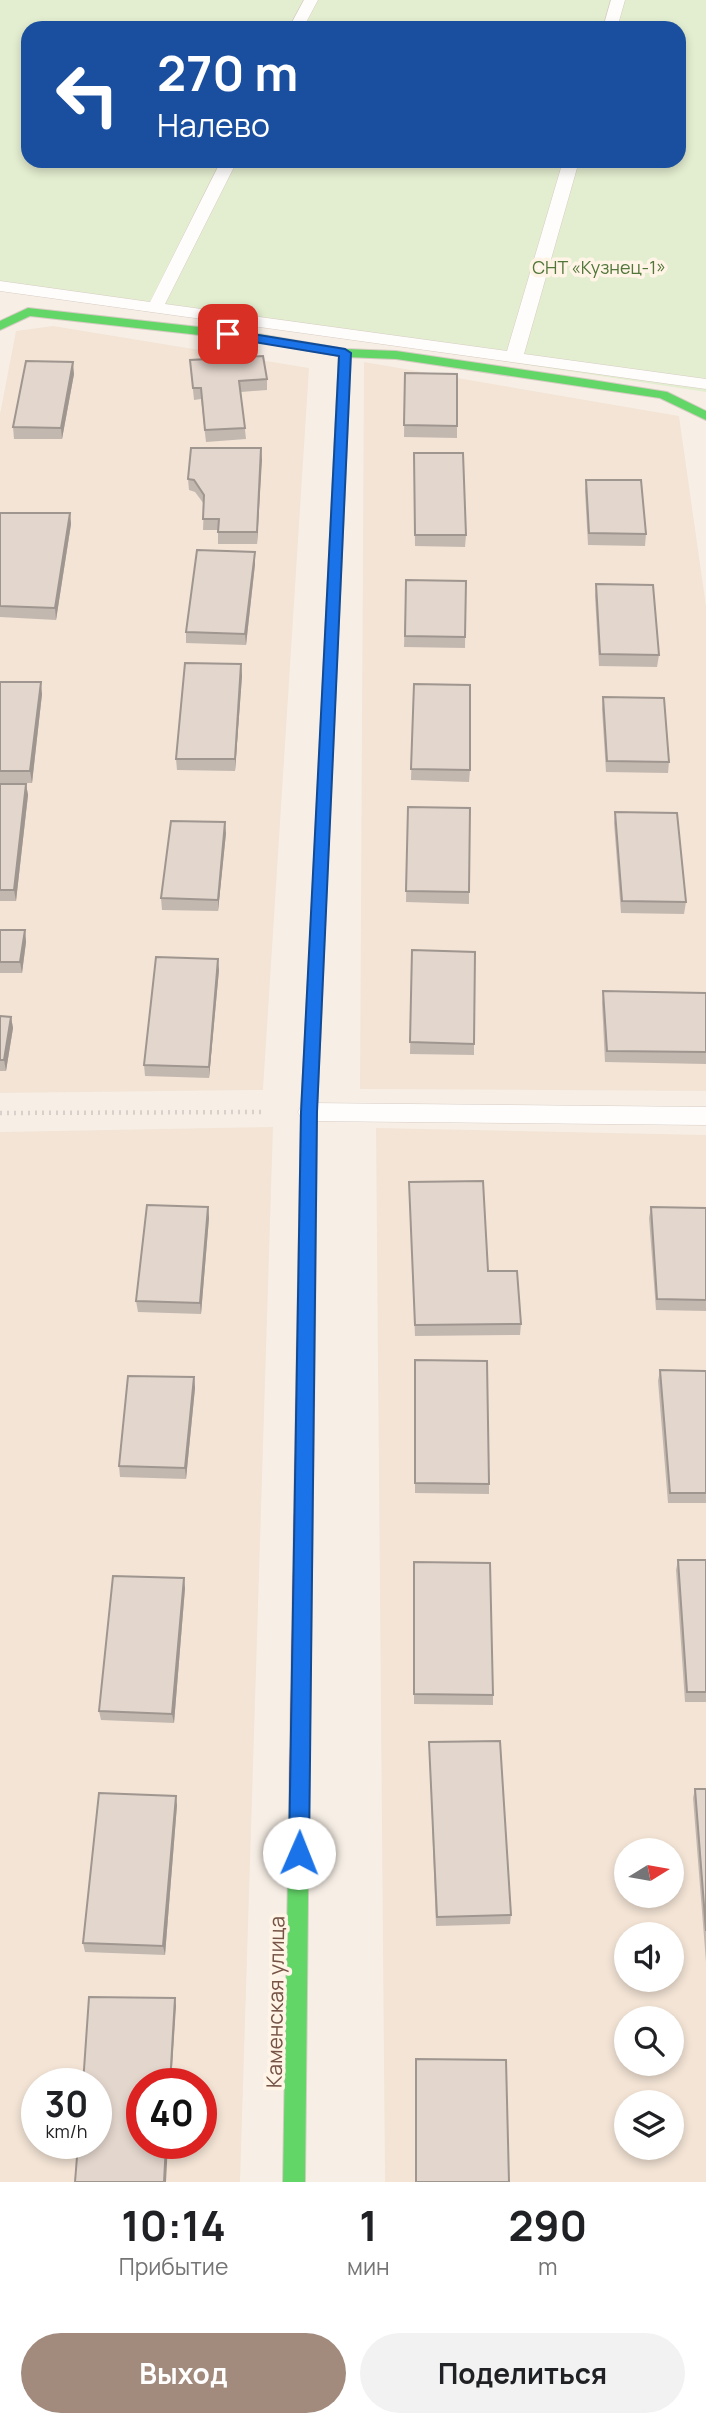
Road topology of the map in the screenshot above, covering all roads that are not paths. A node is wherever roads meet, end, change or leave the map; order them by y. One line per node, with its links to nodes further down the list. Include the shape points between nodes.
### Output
1 (310, 0): 3 (lane)
2 (618, 0): 4 (lane)
3 (300, 21)
4 (612, 21)
5 (225, 168): 8 (lane)
6 (569, 168): 11 (lane)
7 (0, 286): 8 (lane)
8 (155, 308): 11 (lane)
9 (0, 326): 10 (street, via 28,312 253,337)
10 (345, 353): 13 (street, via 396,355 663,395); 14 (street, Каменская улица)
11 (514, 357): 12 (lane)
12 (706, 384)
13 (706, 416)
14 (309, 1112): 15 (lane); 16 (street, Каменская улица)
15 (706, 1116)
16 (295, 2182)

